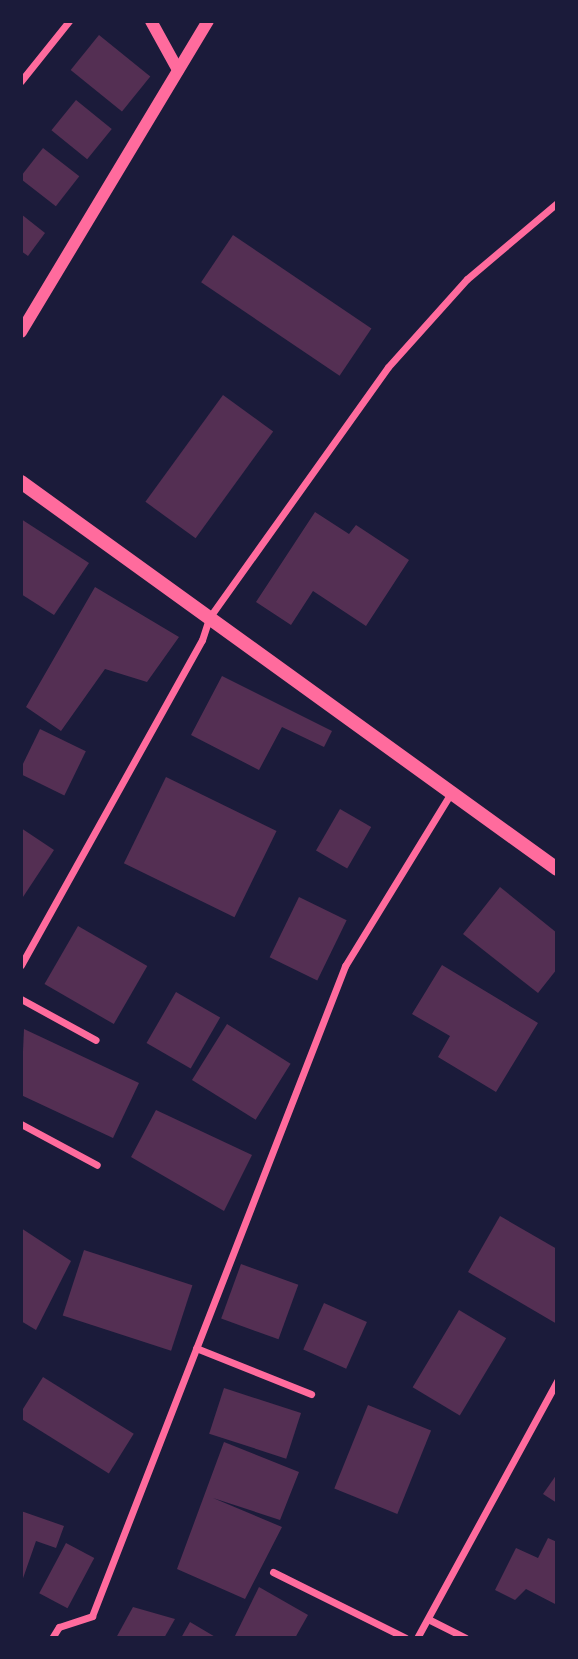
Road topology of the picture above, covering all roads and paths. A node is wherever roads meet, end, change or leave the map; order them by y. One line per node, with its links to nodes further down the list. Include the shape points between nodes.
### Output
1 (69, 21): 5 (street)
2 (151, 21): 4 (street)
3 (208, 21): 4 (street)
4 (178, 70): 7 (street)
5 (21, 81)
6 (557, 203): 9 (street, via 467,279 388,367)
7 (21, 332)
8 (21, 482): 9 (main road)
9 (208, 618): 10 (main road); 12 (street, via 202,640)
10 (452, 792): 11 (main road); 17 (street, via 345,966)
11 (557, 869)
12 (21, 965)
13 (21, 999): 14 (street)
14 (96, 1040)
15 (21, 1124): 16 (street)
16 (97, 1165)
17 (196, 1348): 19 (street); 22 (street, via 92,1616 60,1627)
18 (557, 1381): 21 (street)
19 (311, 1394)
20 (273, 1572): 23 (street)
21 (428, 1619): 24 (street); 25 (street)
22 (52, 1638)
23 (406, 1638)
24 (417, 1638)
25 (466, 1638)

